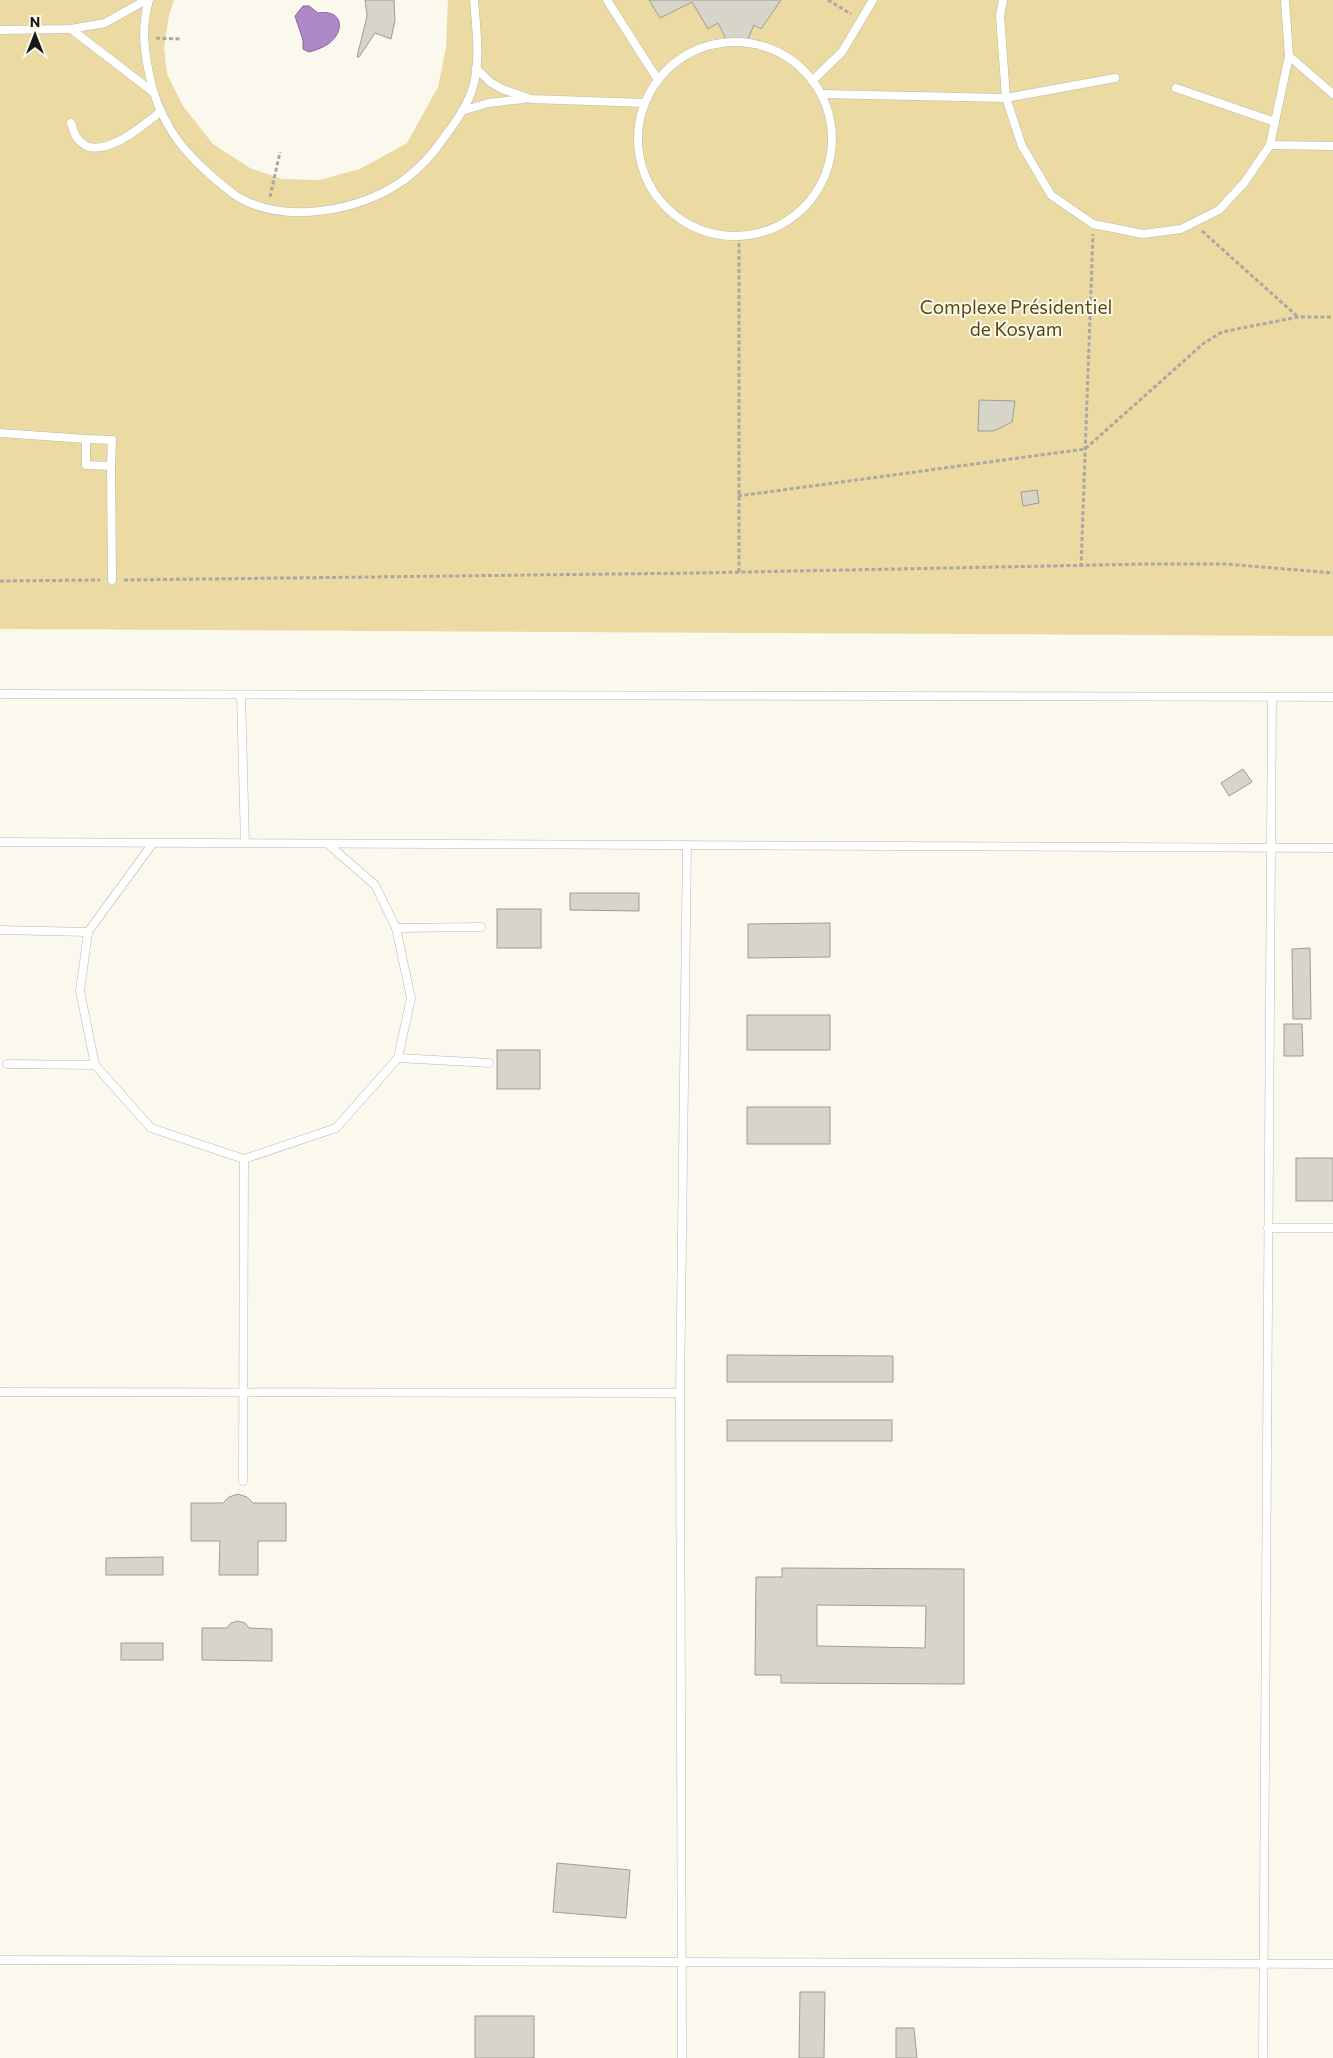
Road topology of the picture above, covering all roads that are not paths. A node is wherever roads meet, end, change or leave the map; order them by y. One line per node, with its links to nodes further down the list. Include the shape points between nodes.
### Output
1 (148, 0): 7 (lane, via 104,23); 15 (lane, via 143,38)
2 (474, 0): 10 (lane)
3 (607, 0): 12 (lane)
4 (873, 0): 13 (lane, via 842,52)
5 (1002, 0): 18 (lane, via 1000,16)
6 (1286, 0): 9 (lane)
7 (71, 29): 8 (lane); 15 (lane)
8 (0, 30)
9 (1289, 56): 17 (lane); 23 (lane)
10 (476, 68): 19 (lane, via 502,89); 21 (lane, via 473,87)
11 (1115, 78): 18 (lane)
12 (658, 80): 13 (lane, via 676,62 698,50 722,43 748,44 773,50 794,63); 20 (lane)
13 (812, 81): 16 (lane)
14 (1176, 88): 23 (lane)
15 (153, 92): 22 (lane)
16 (821, 94): 18 (lane); 20 (lane, via 830,117 832,141 829,165 819,188 805,207 786,222 763,232 739,236 715,234 692,226 672,213 655,195 644,174 638,150 638,126)
17 (1333, 94)
18 (1006, 98): 25 (lane, via 1022,146 1051,195 1093,224 1143,234 1180,229 1219,210 1244,183)
19 (531, 99): 20 (lane); 21 (lane, via 488,103)
20 (644, 103)
21 (462, 111): 22 (lane, via 436,149 403,180 364,200 304,212 268,207 239,197 198,164 170,132)
22 (160, 112): 24 (lane, via 132,134 106,147 90,147 77,138)
23 (1275, 122): 25 (lane)
24 (71, 123)
25 (1270, 145): 26 (lane)
26 (1333, 146)
27 (0, 433): 28 (lane)
28 (86, 439): 29 (lane, via 86,465); 29 (lane, via 112,440)
29 (111, 466): 30 (lane)
30 (112, 580)
31 (0, 694): 32 (lane)
32 (241, 695): 33 (lane); 37 (lane)
33 (1272, 697): 34 (lane); 40 (lane)
34 (1333, 697)
35 (0, 842): 36 (lane)
36 (153, 843): 37 (lane); 45 (lane)
37 (245, 843): 38 (lane)
38 (328, 844): 39 (lane); 43 (lane, via 374,885)
39 (686, 845): 40 (lane); 55 (lane)
40 (1270, 848): 41 (lane); 51 (lane)
41 (1333, 848)
42 (481, 927): 43 (lane)
43 (396, 928): 46 (lane, via 411,998)
44 (1, 930): 45 (lane)
45 (88, 932): 49 (lane, via 80,990)
46 (398, 1058): 47 (lane); 50 (lane, via 336,1128)
47 (489, 1062)
48 (7, 1064): 49 (lane)
49 (95, 1065): 50 (lane, via 152,1128)
50 (244, 1159): 54 (lane)
51 (1268, 1228): 52 (lane); 59 (lane)
52 (1333, 1228)
53 (0, 1392): 54 (lane)
54 (243, 1392): 55 (lane); 56 (lane)
55 (680, 1393): 58 (lane)
56 (243, 1481)
57 (0, 1960): 58 (lane)
58 (682, 1962): 59 (lane); 61 (lane)
59 (1263, 1964): 60 (lane); 62 (lane)
60 (1333, 1964)
61 (682, 2058)
62 (1263, 2058)

